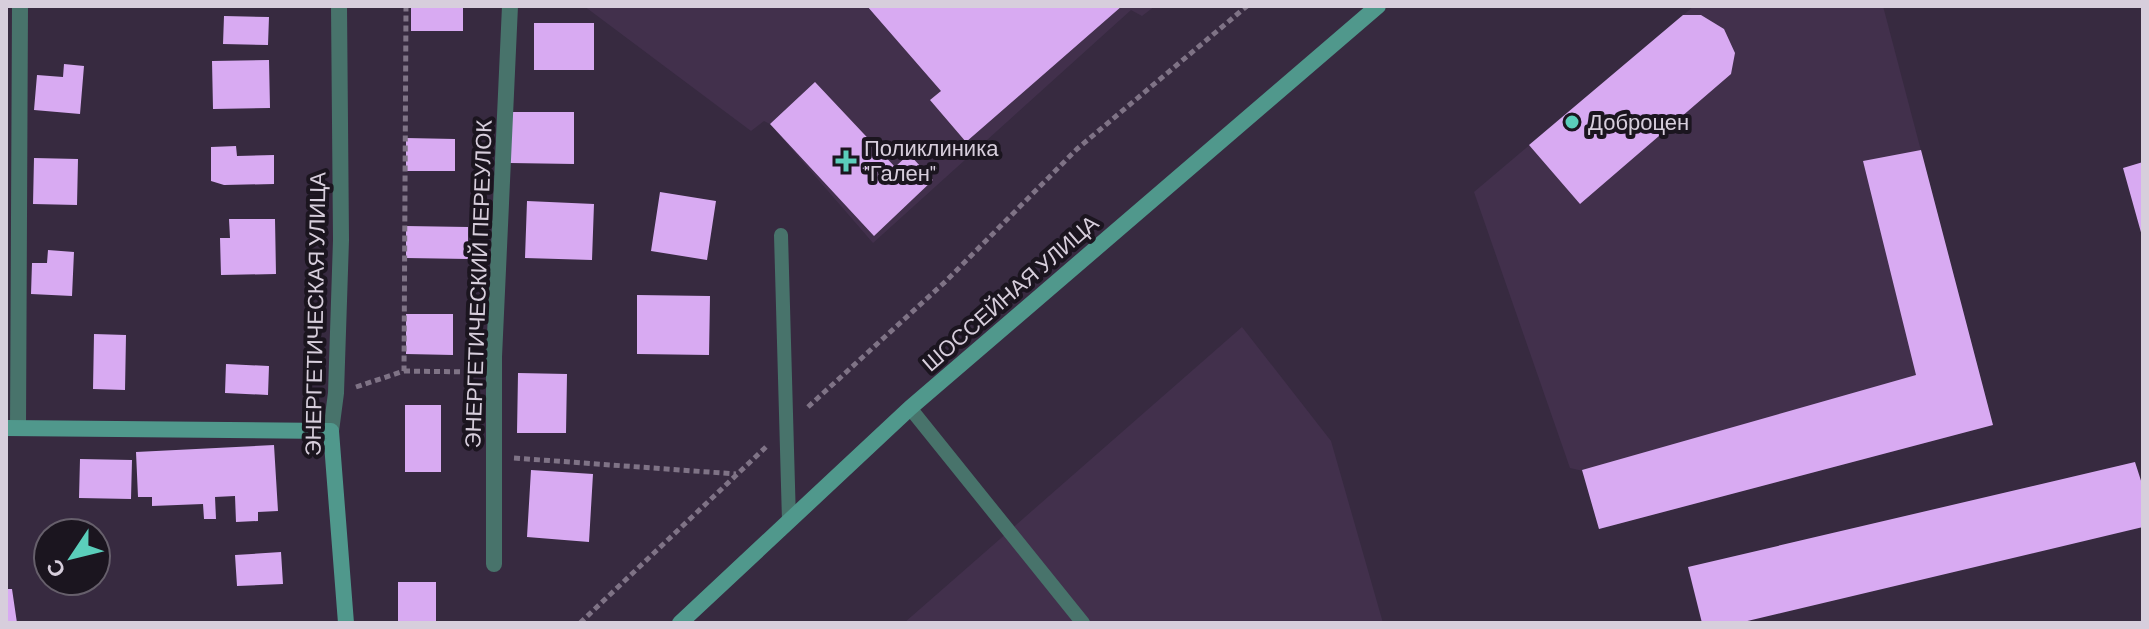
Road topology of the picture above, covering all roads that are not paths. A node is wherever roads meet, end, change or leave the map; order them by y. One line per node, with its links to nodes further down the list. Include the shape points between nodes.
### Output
1 (20, 6): 7 (street)
2 (339, 6): 8 (street, ЭНЕРГЕТИЧЕСКАЯ УЛИЦА, via 341,240)
3 (510, 6): 10 (street, ЭНЕРГЕТИЧЕСКИЙ ПЕРЕУЛОК, via 494,373)
4 (1378, 6): 6 (street, ШОССЕЙНАЯ УЛИЦА)
5 (781, 235): 9 (lane)
6 (910, 408): 9 (street, ШОССЕЙНАЯ УЛИЦА); 13 (lane)
7 (12, 428): 8 (street)
8 (331, 431): 11 (street, ЭНЕРГЕТИЧЕСКАЯ УЛИЦА)
9 (789, 521): 12 (street, ШОССЕЙНАЯ УЛИЦА)
10 (494, 564)
11 (346, 623)
12 (680, 623)
13 (1083, 623)

